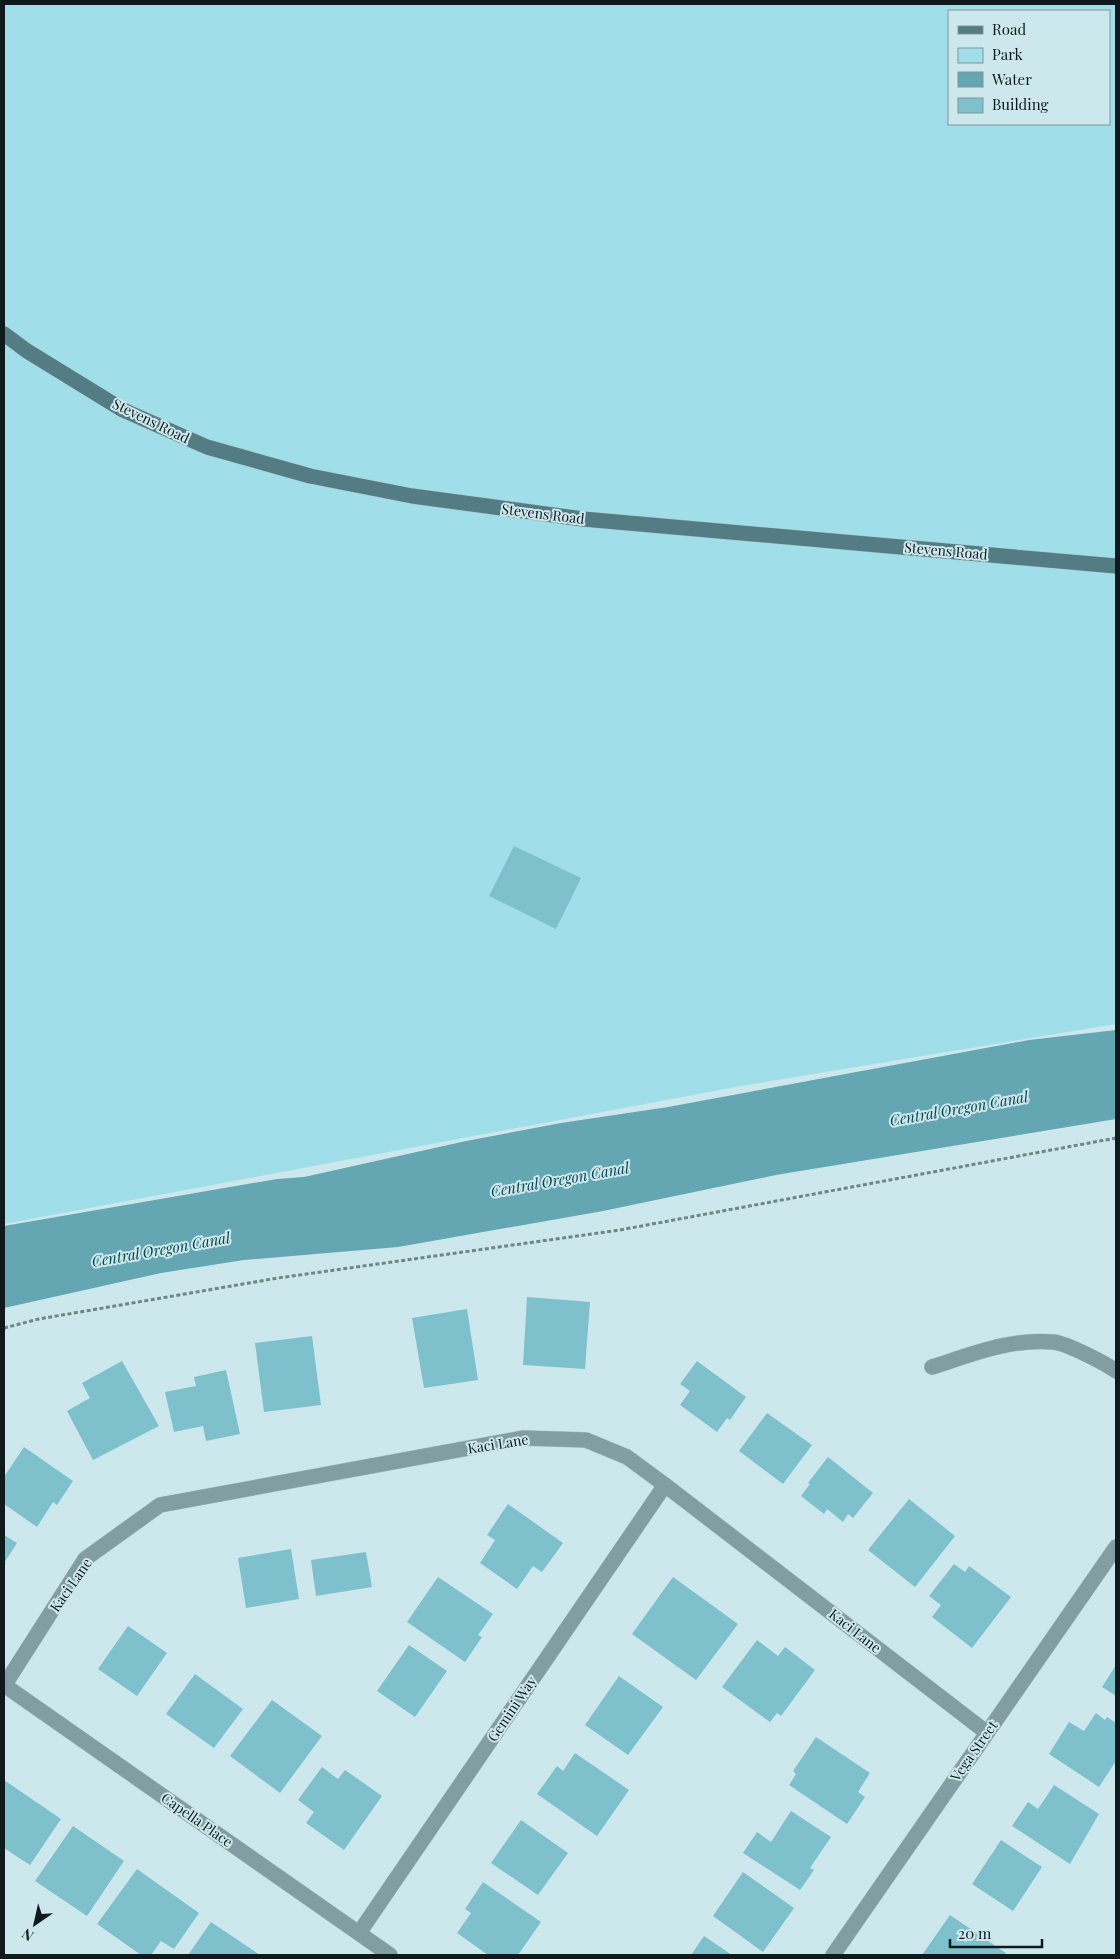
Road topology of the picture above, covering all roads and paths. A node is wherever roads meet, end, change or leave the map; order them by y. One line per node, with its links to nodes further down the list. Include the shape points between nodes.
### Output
1 (4, 334): 2 (street, Stevens Road, via 123,410 207,447 310,476 412,496 573,518)
2 (1116, 566)
3 (1116, 1138): 4 (path, via 620,1230 278,1278 39,1319)
4 (4, 1328)
5 (932, 1367): 6 (street, via 1001,1345 1054,1342)
6 (1116, 1371)
7 (665, 1485): 9 (street, Kaci Lane, via 626,1457 586,1440 523,1438 160,1505 85,1559); 10 (street, Kaci Lane); 11 (street, Gemini Way)
8 (1116, 1547): 10 (street, Vega Street)
9 (4, 1685): 11 (street, Capella Place)
10 (986, 1732): 13 (street, Vega Street)
11 (359, 1933): 12 (street, Capella Place)
12 (390, 1955)
13 (833, 1955)

